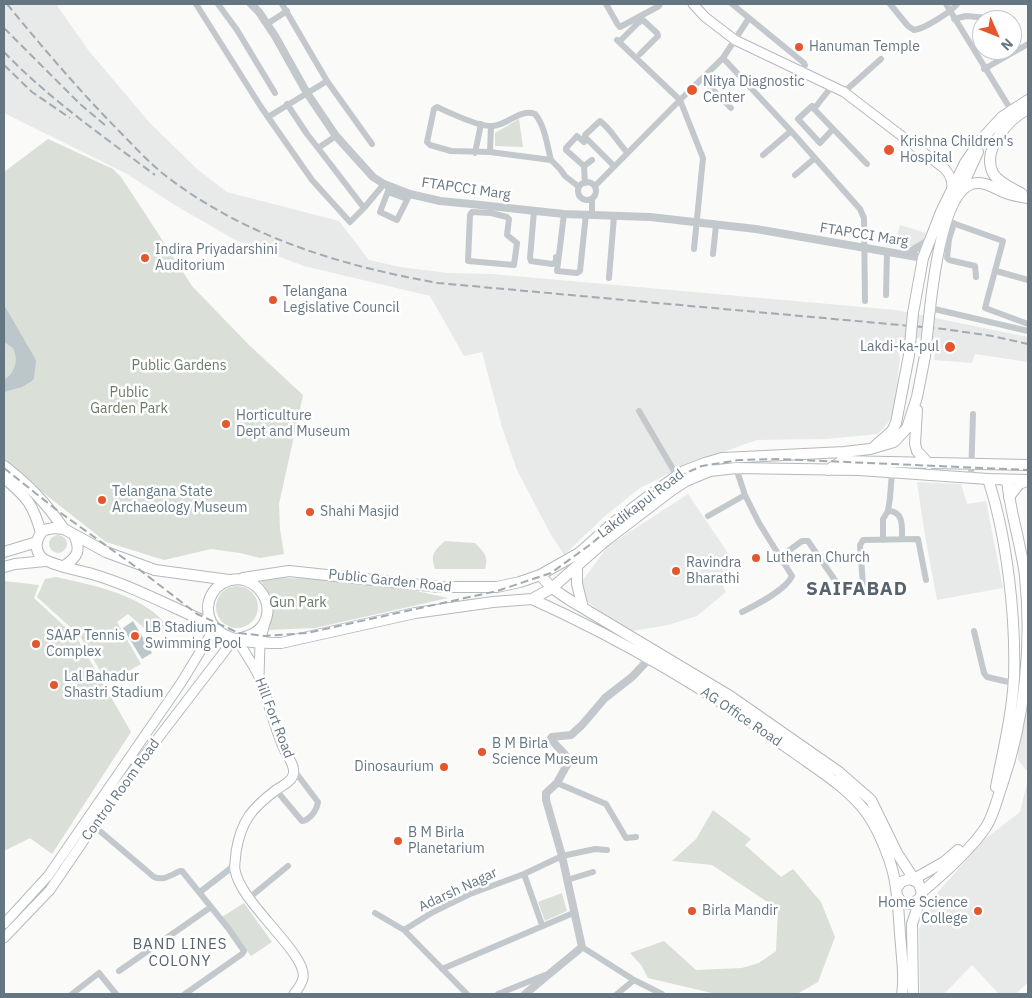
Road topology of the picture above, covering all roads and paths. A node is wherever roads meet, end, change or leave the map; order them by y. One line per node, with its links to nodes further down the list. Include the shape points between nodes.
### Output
1 (196, 4): 38 (street)
2 (218, 4): 29 (street)
3 (251, 4): 17 (street, FTAPCCI Marg)
4 (282, 4): 13 (street)
5 (606, 4): 6 (street, via 620,27)
6 (660, 4)
7 (693, 4): 18 (main road)
8 (732, 4): 15 (street)
9 (890, 4): 12 (street, via 914,30)
10 (946, 4): 12 (street)
11 (957, 4): 12 (street)
12 (950, 10): 16 (street)
13 (286, 11): 17 (street); 26 (street)
14 (972, 17): 16 (street)
15 (749, 18): 18 (street); 24 (street, via 804,63)
16 (954, 19): 23 (street)
17 (267, 24): 30 (street, FTAPCCI Marg)
18 (735, 40): 21 (street); 24 (main road)
19 (1028, 44): 23 (street)
20 (640, 54): 31 (street, via 658,36 643,20 618,41)
21 (723, 58): 25 (street); 42 (street)
22 (881, 59): 28 (street)
23 (984, 69): 37 (street)
24 (801, 72): 27 (main road)
25 (702, 79): 31 (street); 34 (street)
26 (327, 81): 30 (street); 47 (street)
27 (832, 86): 28 (main road); 35 (street)
28 (844, 92): 60 (main road)
29 (275, 93)
30 (307, 94): 33 (street); 44 (street, FTAPCCI Marg)
31 (680, 100): 50 (street); 76 (street, via 703,158)
32 (1028, 100): 37 (main road)
33 (288, 104): 38 (street); 48 (street)
34 (731, 108)
35 (814, 109): 41 (street); 46 (street, via 812,106 798,119)
36 (1028, 109): 67 (main road, via 1017,115 998,137 991,154 993,173)
37 (1011, 110): 43 (main road)
38 (268, 116): 70 (street, via 312,180 347,220 352,221)
39 (481, 124): 40 (street); 51 (street); 51 (street, via 437,107 434,109 427,142 450,151)
40 (491, 126): 49 (street); 54 (street, via 526,112 535,114 543,128)
41 (833, 130): 46 (street); 58 (street)
42 (791, 131): 52 (street); 53 (street)
43 (990, 132): 57 (main road); 69 (main road)
44 (336, 136): 48 (street); 64 (street, FTAPCCI Marg, via 370,173)
45 (584, 142): 59 (street, via 577,136 566,148)
46 (820, 143): 53 (street)
47 (372, 144)
48 (318, 148): 70 (street)
49 (490, 152): 51 (street); 54 (street)
50 (627, 152): 56 (street); 56 (street, via 600,121 585,137)
51 (474, 153)
52 (763, 155)
53 (813, 155): 61 (street); 80 (street, via 860,209 864,218)
54 (551, 160): 62 (street, via 565,176)
55 (592, 160): 59 (street)
56 (615, 161): 63 (street)
57 (965, 163): 60 (main road, via 952,171); 65 (main road)
58 (867, 164)
59 (584, 166): 62 (street)
60 (944, 169): 65 (main road, via 950,174)
61 (795, 175)
62 (582, 185): 63 (street, via 590,183); 68 (street, via 578,192 581,198)
63 (595, 186): 68 (street)
64 (388, 187): 66 (street, FTAPCCI Marg); 66 (street, via 380,212 397,220); 70 (street)
65 (952, 190): 79 (main road)
66 (409, 196): 71 (street, FTAPCCI Marg)
67 (1027, 198): 69 (main road, Lakdikapul Road, via 977,183 963,190)
68 (592, 199): 74 (street)
69 (956, 200): 77 (main road, Lakdikapul Road)
70 (364, 208)
71 (491, 210): 71 (street, via 509,218 507,235 516,243 514,265 468,261 470,215); 72 (street, FTAPCCI Marg)
72 (534, 212): 73 (street, FTAPCCI Marg); 73 (street, via 531,261 552,264 556,262)
73 (561, 214): 74 (street, FTAPCCI Marg); 74 (street, via 557,271 577,273 580,271)
74 (589, 214): 75 (street, FTAPCCI Marg)
75 (614, 216): 76 (street, FTAPCCI Marg); 88 (street)
76 (696, 222): 78 (street, FTAPCCI Marg); 81 (street)
77 (950, 222): 86 (street, via 1003,241); 87 (street, via 947,258 974,266); 92 (main road, Lakdikapul Road, via 936,260)
78 (716, 225): 80 (street, FTAPCCI Marg); 83 (street)
79 (930, 240): 84 (street); 85 (main road)
80 (865, 248): 82 (street, FTAPCCI Marg); 91 (street)
81 (694, 249)
82 (887, 251): 84 (street, FTAPCCI Marg); 90 (street)
83 (713, 254)
84 (907, 254): 85 (street, FTAPCCI Marg)
85 (924, 258): 98 (main road, bridge, via 912,313 909,355 896,423 892,431)
86 (996, 271): 89 (street); 93 (street, via 986,308)
87 (976, 277)
88 (609, 278)
89 (1028, 280)
90 (886, 295)
91 (865, 301)
92 (930, 313): 94 (street); 95 (main road, Lakdikapul Road, bridge)
93 (1028, 324)
94 (1028, 331)
95 (917, 396): 98 (main road, Lakdikapul Road, via 908,428 902,436 894,442); 100 (main road, Lakdikapul Road, via 915,444)
96 (639, 411): 106 (street)
97 (973, 414): 101 (street)
98 (870, 449): 99 (main road, Lakdikapul Road)
99 (841, 461): 100 (main road, Lakdikapul Road); 104 (main road, Lakdikapul Road, via 828,470); 105 (main road, Lakdikapul Road); 106 (main road, Lakdikapul Road, via 722,458)
100 (927, 462): 101 (main road, Lakdikapul Road); 107 (main road, Lakdikapul Road)
101 (970, 463): 102 (main road, Lakdikapul Road); 109 (street)
102 (1028, 465)
103 (4, 466): 118 (main road, via 26,482)
104 (736, 468): 113 (street); 129 (main road, Lakdikapul Road, via 710,471 686,481 604,542)
105 (892, 472): 107 (main road, Lakdikapul Road); 116 (street)
106 (677, 476): 131 (main road, Lakdikapul Road, via 613,523 579,553)
107 (942, 476): 109 (main road, Lakdikapul Road)
108 (4, 478): 120 (main road, via 31,504 36,514)
109 (971, 478): 110 (main road, Lakdikapul Road)
110 (988, 479): 111 (main road, Lakdikapul Road); 115 (main road)
111 (1007, 480): 112 (main road, Lakdikapul Road); 114 (main road)
112 (1028, 480): 114 (main road, via 1019,484)
113 (745, 495): 117 (street); 125 (street)
114 (1009, 497): 115 (main road); 132 (main road)
115 (995, 499): 149 (main road, via 1008,576 1014,639)
116 (888, 511): 121 (street, via 900,516); 122 (street, via 883,516)
117 (708, 516)
118 (64, 529): 119 (main road); 120 (main road, via 44,530)
119 (74, 535): 123 (main road); 127 (main road, via 78,552)
120 (39, 537): 124 (main road); 126 (main road, via 38,553)
121 (902, 539): 122 (street); 134 (street, via 919,540)
122 (882, 540): 136 (street, via 860,542)
123 (95, 547): 130 (main road, via 80,556 81,568); 133 (main road, via 155,570)
124 (4, 552)
125 (780, 557): 137 (street, via 802,541 808,541); 141 (street, via 792,573 791,580)
126 (45, 561): 127 (main road); 128 (main road)
127 (64, 566): 130 (main road)
128 (4, 567)
129 (576, 568): 138 (main road, Lakdikapul Road); 140 (main road)
130 (86, 572): 143 (main road, via 113,580)
131 (540, 574): 135 (main road, Public Garden Road); 138 (main road, AG Office Road)
132 (1026, 575): 166 (main road, via 1025,684 1012,758 985,828)
133 (234, 580): 135 (main road, Public Garden Road, via 289,570 440,587 497,587); 142 (main road, via 250,582 259,588 265,596); 143 (main road, via 218,586 212,594 208,609)
134 (926, 580)
135 (520, 582): 139 (main road)
136 (863, 585)
137 (839, 586)
138 (552, 588): 139 (main road, Lakdikapul Road); 140 (main road, AG Office Road)
139 (526, 599): 146 (main road, Public Garden Road, via 415,612 282,643); 147 (main road, AG Office Road, via 571,616)
140 (583, 608): 162 (main road, AG Office Road, via 730,696 839,772 871,800 897,853)
141 (742, 612)
142 (266, 617): 145 (main road, via 255,633); 146 (main road)
143 (213, 626): 145 (main road, via 223,635); 161 (main road, Control Room Road, via 176,691)
144 (974, 631): 149 (street, via 987,677)
145 (236, 639): 146 (main road, Public Garden Road); 148 (main road, Hill Fort Road); 153 (main road, Control Room Road)
146 (260, 643): 148 (main road)
147 (649, 658): 151 (street, via 632,677 604,698 571,735 552,737 569,761); 165 (main road, AG Office Road, via 733,709 854,799 868,814 878,833)
148 (259, 677): 150 (main road, Hill Fort Road)
149 (1013, 683): 162 (main road, via 994,796 980,827 944,862)
150 (293, 769): 152 (main road, Hill Fort Road, via 293,776); 152 (street, via 318,802 309,818 302,821)
151 (556, 783): 154 (street, via 606,804 626,838); 156 (street, via 546,792 546,800)
152 (276, 790): 157 (main road, Hill Fort Road, via 247,817 238,842)
153 (94, 826): 161 (main road, Control Room Road); 164 (street, via 154,877 164,878 180,870)
154 (636, 837)
155 (607, 850): 156 (street, Adarsh Nagar, via 595,849)
156 (562, 856): 160 (street, Adarsh Nagar); 163 (street)
157 (235, 865): 164 (street); 167 (main road, Hill Fort Road)
158 (288, 866): 167 (street)
159 (593, 872): 163 (street)
160 (524, 874): 174 (street); 175 (street, Adarsh Nagar, via 470,894)
161 (52, 879): 172 (main road, Control Room Road); 176 (main road, Control Room Road, via 33,909)
162 (914, 879): 165 (main road, via 901,882); 166 (main road)
163 (568, 880): 169 (street)
164 (200, 892): 168 (street)
165 (897, 892): 166 (main road, via 902,903 912,904); 171 (main road, AG Office Road)
166 (922, 893): 173 (main road)
167 (249, 898): 185 (main road, Hill Fort Road, via 302,967 304,977)
168 (211, 907): 179 (street); 184 (street, via 243,952)
169 (574, 911): 174 (street); 177 (street)
170 (375, 913): 175 (street)
171 (898, 921): 173 (main road, via 906,918); 191 (main road, AG Office Road)
172 (4, 924)
173 (912, 924): 192 (main road)
174 (542, 925): 178 (street)
175 (404, 930): 178 (street)
176 (4, 938)
177 (582, 947): 180 (street); 181 (street)
178 (442, 969): 186 (street)
179 (119, 971)
180 (551, 972): 187 (street); 188 (street)
181 (634, 980): 189 (street); 190 (street)
182 (72, 994): 183 (street, via 98,973)
183 (116, 994)
184 (185, 994)
185 (294, 994)
186 (467, 994)
187 (498, 994)
188 (525, 994)
189 (617, 994)
190 (662, 994)
191 (902, 994)
192 (913, 994)

